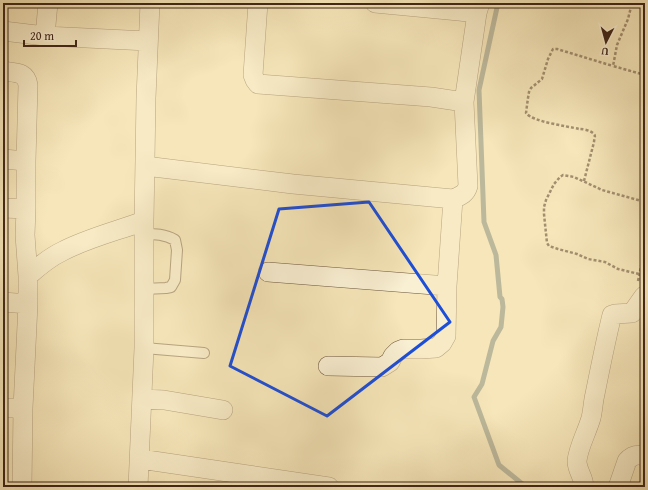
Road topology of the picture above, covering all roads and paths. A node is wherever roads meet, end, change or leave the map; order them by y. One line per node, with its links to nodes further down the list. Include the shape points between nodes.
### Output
1 (48, 3): 8 (street)
2 (150, 3): 9 (street)
3 (258, 3): 13 (street, via 253,75 258,84 431,97)
4 (376, 3): 6 (street, via 459,11)
5 (625, 3): 10 (path, via 631,7 617,46)
6 (478, 8): 13 (street)
7 (3, 31): 8 (street)
8 (45, 36): 9 (street)
9 (148, 41): 16 (street)
10 (613, 66): 12 (path); 17 (path, via 553,50 542,79 531,88 528,98 526,113 530,117 594,134)
11 (3, 71): 15 (street, via 22,74 27,80)
12 (645, 75)
13 (464, 102): 18 (street, via 468,186 467,191)
14 (3, 158): 15 (street)
15 (26, 160): 21 (street)
16 (145, 166): 18 (street, via 293,184); 22 (street)
17 (584, 181): 19 (path, via 602,190); 26 (path, via 563,175 554,184 544,207 547,243 558,250)
18 (453, 199): 27 (street)
19 (645, 202)
20 (3, 208): 21 (street)
21 (26, 209): 24 (street, via 25,235)
22 (144, 228): 24 (street, via 86,241 62,251); 28 (street); 28 (lane, via 175,240 178,250 175,280 171,287)
23 (645, 247): 26 (path)
24 (34, 270): 31 (street)
25 (268, 272): 27 (street)
26 (639, 274): 29 (path, via 637,287 641,295)
27 (447, 286): 34 (street, via 446,336 436,348 403,348 382,367)
28 (144, 289): 32 (street)
29 (645, 296): 44 (street, via 632,313 612,315 591,417 578,454 578,472 582,475)
30 (3, 302): 31 (street)
31 (28, 304): 37 (street)
32 (144, 348): 33 (lane); 35 (street)
33 (204, 353)
34 (328, 366)
35 (142, 399): 38 (street); 40 (street)
36 (3, 408): 37 (street)
37 (23, 408): 41 (street)
38 (223, 410)
39 (645, 456): 45 (street, via 635,455 627,461)
40 (140, 459): 42 (street); 43 (street)
41 (22, 487)
42 (138, 487)
43 (329, 487)
44 (584, 487)
45 (618, 487)

